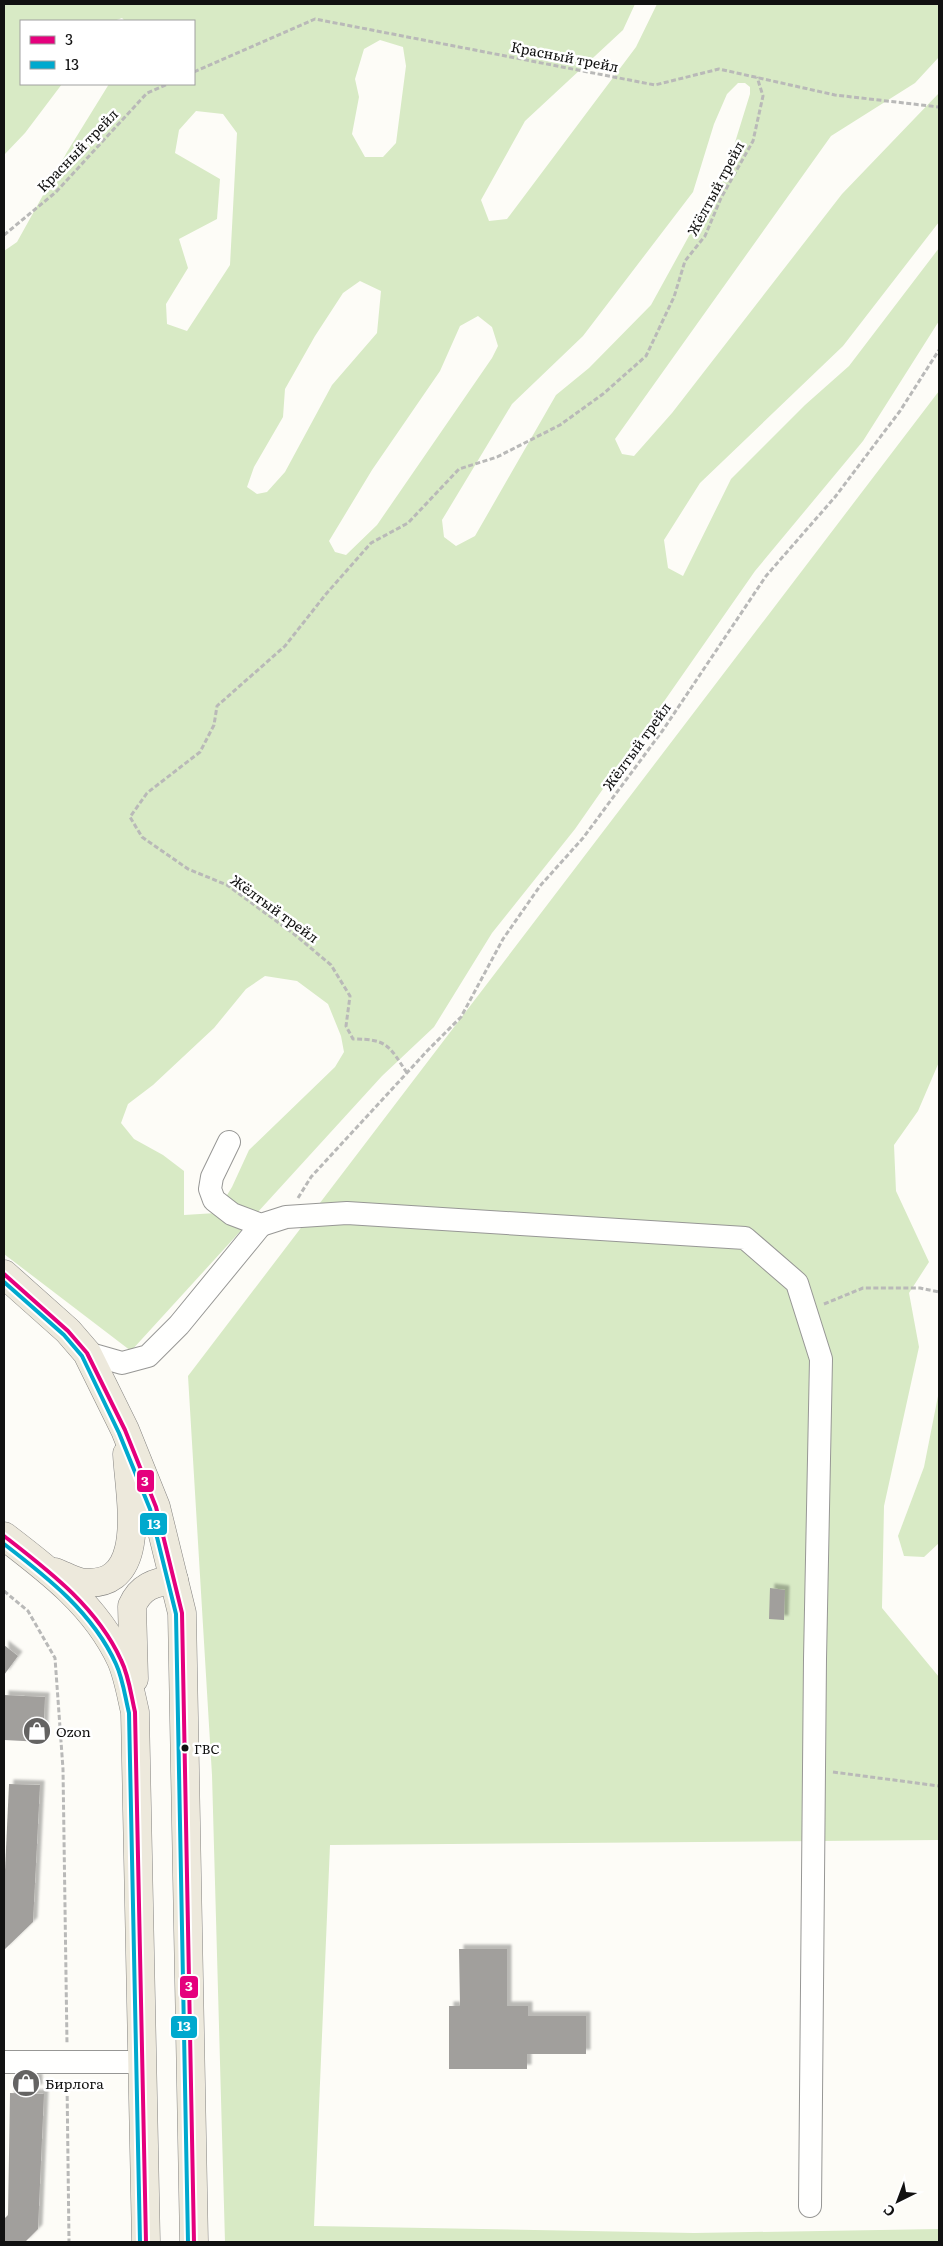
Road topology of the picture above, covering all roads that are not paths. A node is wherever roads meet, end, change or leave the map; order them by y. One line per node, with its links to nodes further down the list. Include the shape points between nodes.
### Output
1 (229, 1142): 2 (lane, via 212,1177 210,1189 214,1200 232,1214)
2 (261, 1225): 4 (lane, via 179,1326 148,1356 122,1364); 12 (lane, via 286,1217 347,1213 745,1238 797,1283 821,1359)
3 (4, 1274): 4 (main road, via 68,1331)
4 (87, 1353): 5 (main road)
5 (126, 1430): 7 (main road, via 132,1541 126,1562 116,1575 99,1582 79,1582); 8 (main road, via 156,1507)
6 (4, 1536): 7 (main road)
7 (51, 1571): 9 (main road, via 104,1629 122,1662)
8 (174, 1580): 9 (main road, via 146,1587 132,1606); 14 (main road, via 182,1613)
9 (135, 1712): 11 (main road)
10 (4, 2062): 11 (lane)
11 (144, 2062): 13 (main road)
12 (810, 2206)
13 (146, 2242)
14 (194, 2242)

